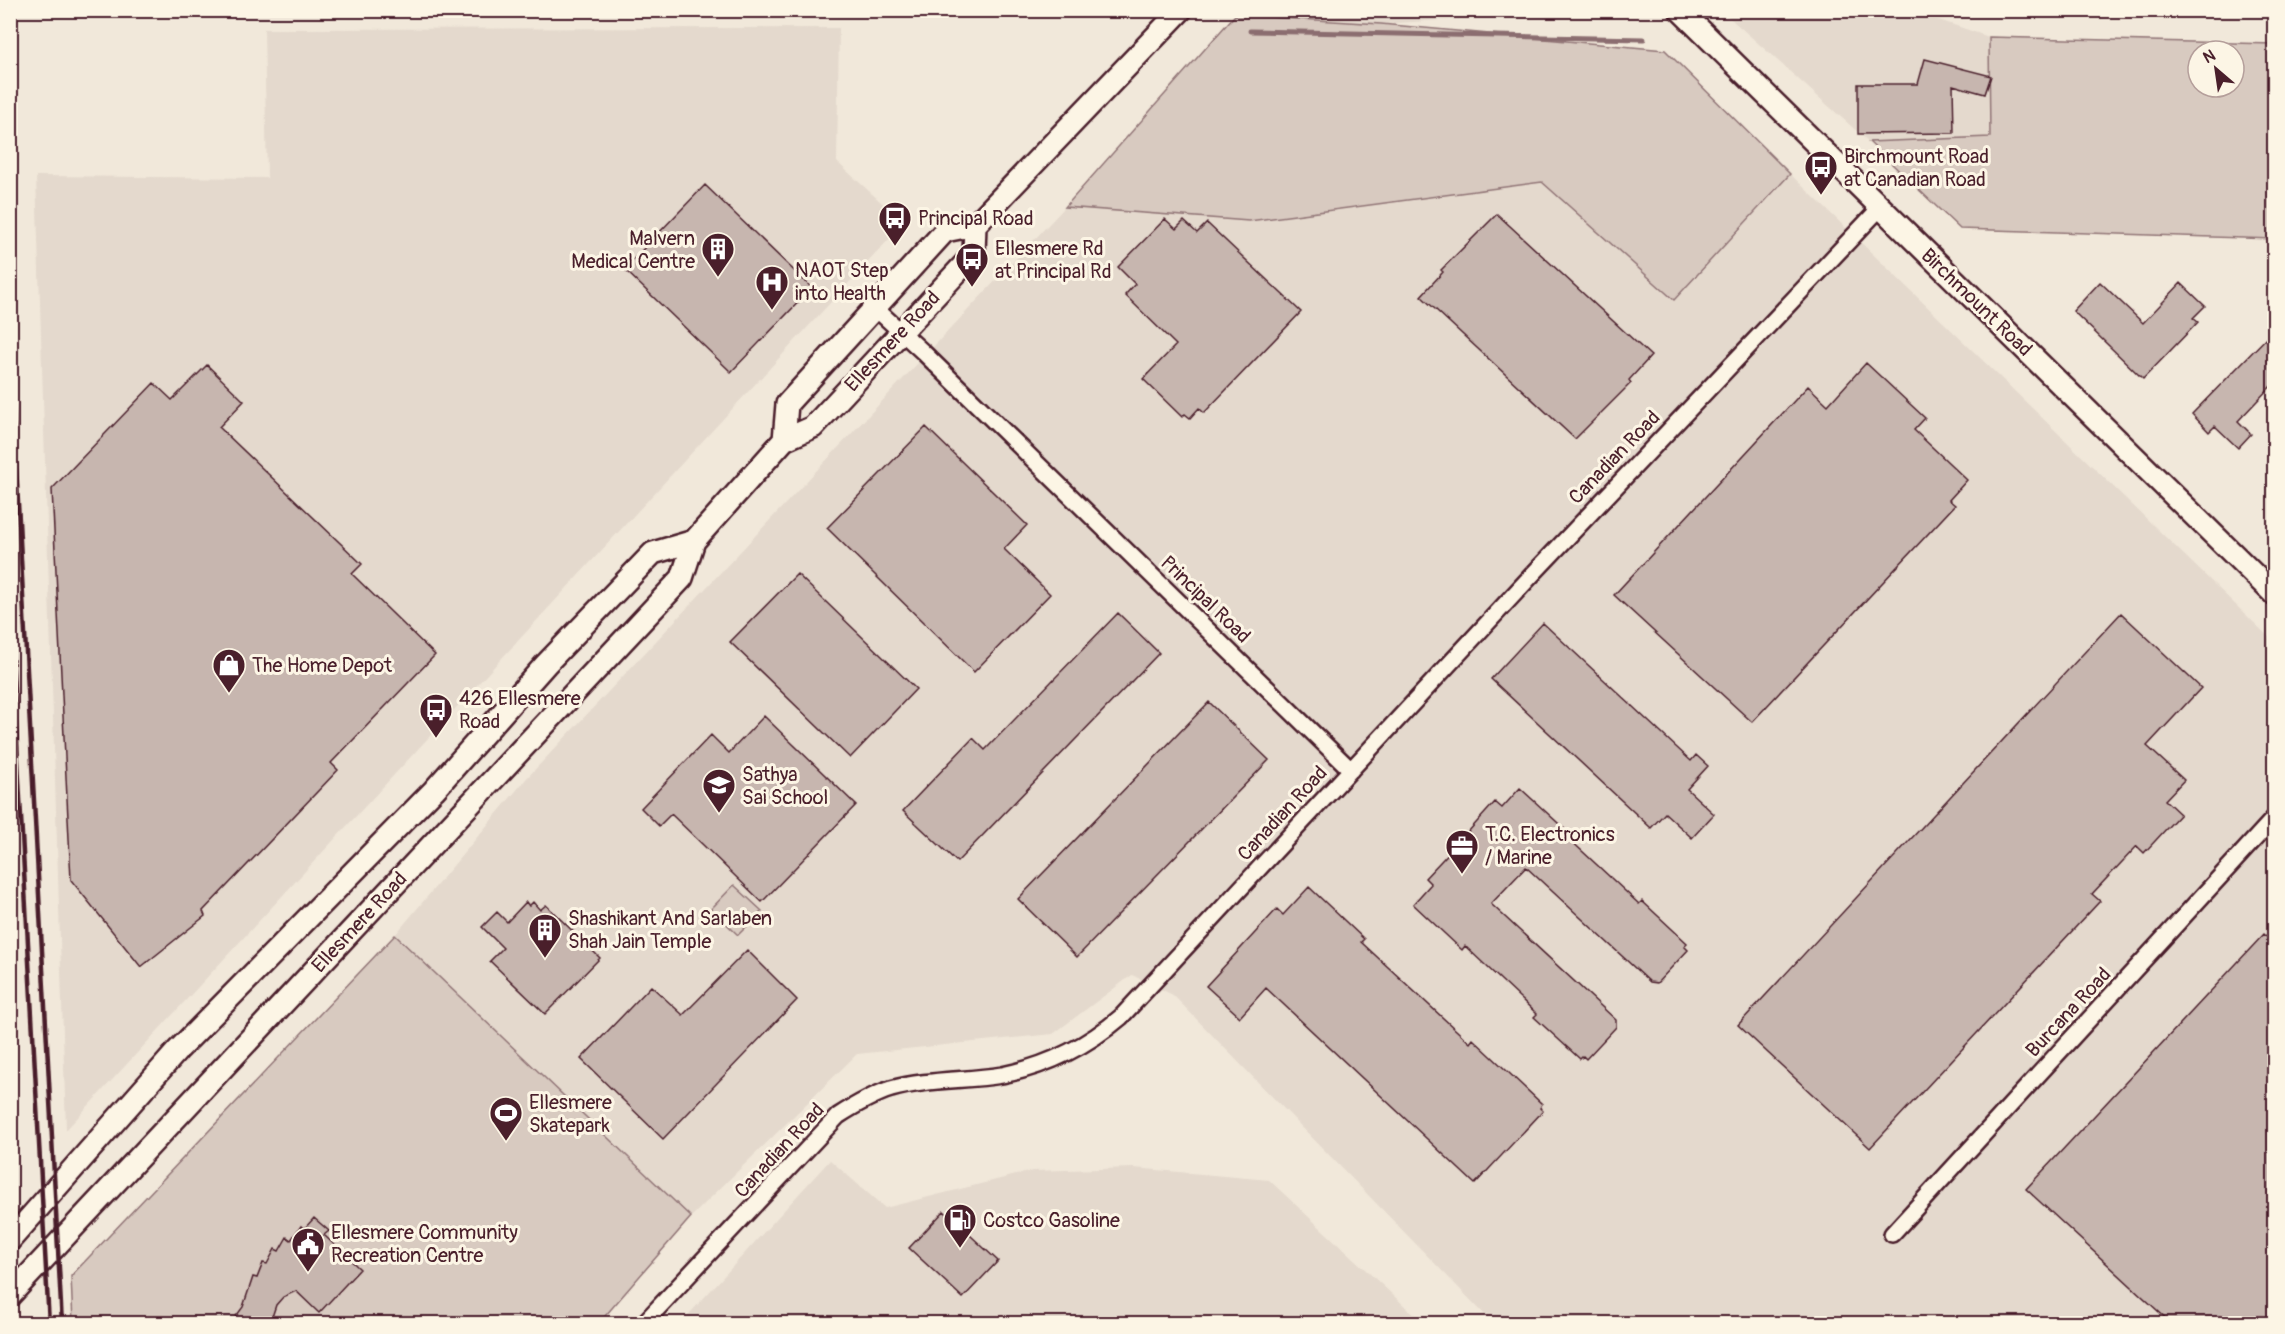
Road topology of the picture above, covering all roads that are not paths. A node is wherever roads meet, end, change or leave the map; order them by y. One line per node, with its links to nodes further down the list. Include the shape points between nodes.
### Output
1 (1181, 10): 4 (main road)
2 (1680, 10): 3 (main road, Birchmount Road)
3 (1880, 208): 9 (main road, Birchmount Road); 10 (street, Canadian Road)
4 (975, 225): 5 (main road, Ellesmere Road, via 945,231); 6 (main road, Ellesmere Road, via 974,254)
5 (875, 308): 6 (street, Principal Road); 7 (main road, Ellesmere Road, via 787,404)
6 (901, 331): 7 (main road, Ellesmere Road, via 813,426); 10 (street, Principal Road)
7 (784, 440): 8 (main road, Ellesmere Road)
8 (694, 542): 11 (main road, Ellesmere Road, via 653,553 546,664); 12 (main road, Ellesmere Road, via 682,578)
9 (2274, 594)
10 (1351, 770): 17 (street, Canadian Road, via 1107,1028 1075,1050 1030,1068 891,1089 863,1100 838,1116 814,1140)
11 (434, 790): 12 (main road); 15 (main road, Ellesmere Road, via 178,1050)
12 (459, 814): 16 (main road, Ellesmere Road)
13 (2274, 818): 14 (street, Burcana Road)
14 (1892, 1234)
15 (10, 1240)
16 (10, 1295)
17 (643, 1323)

